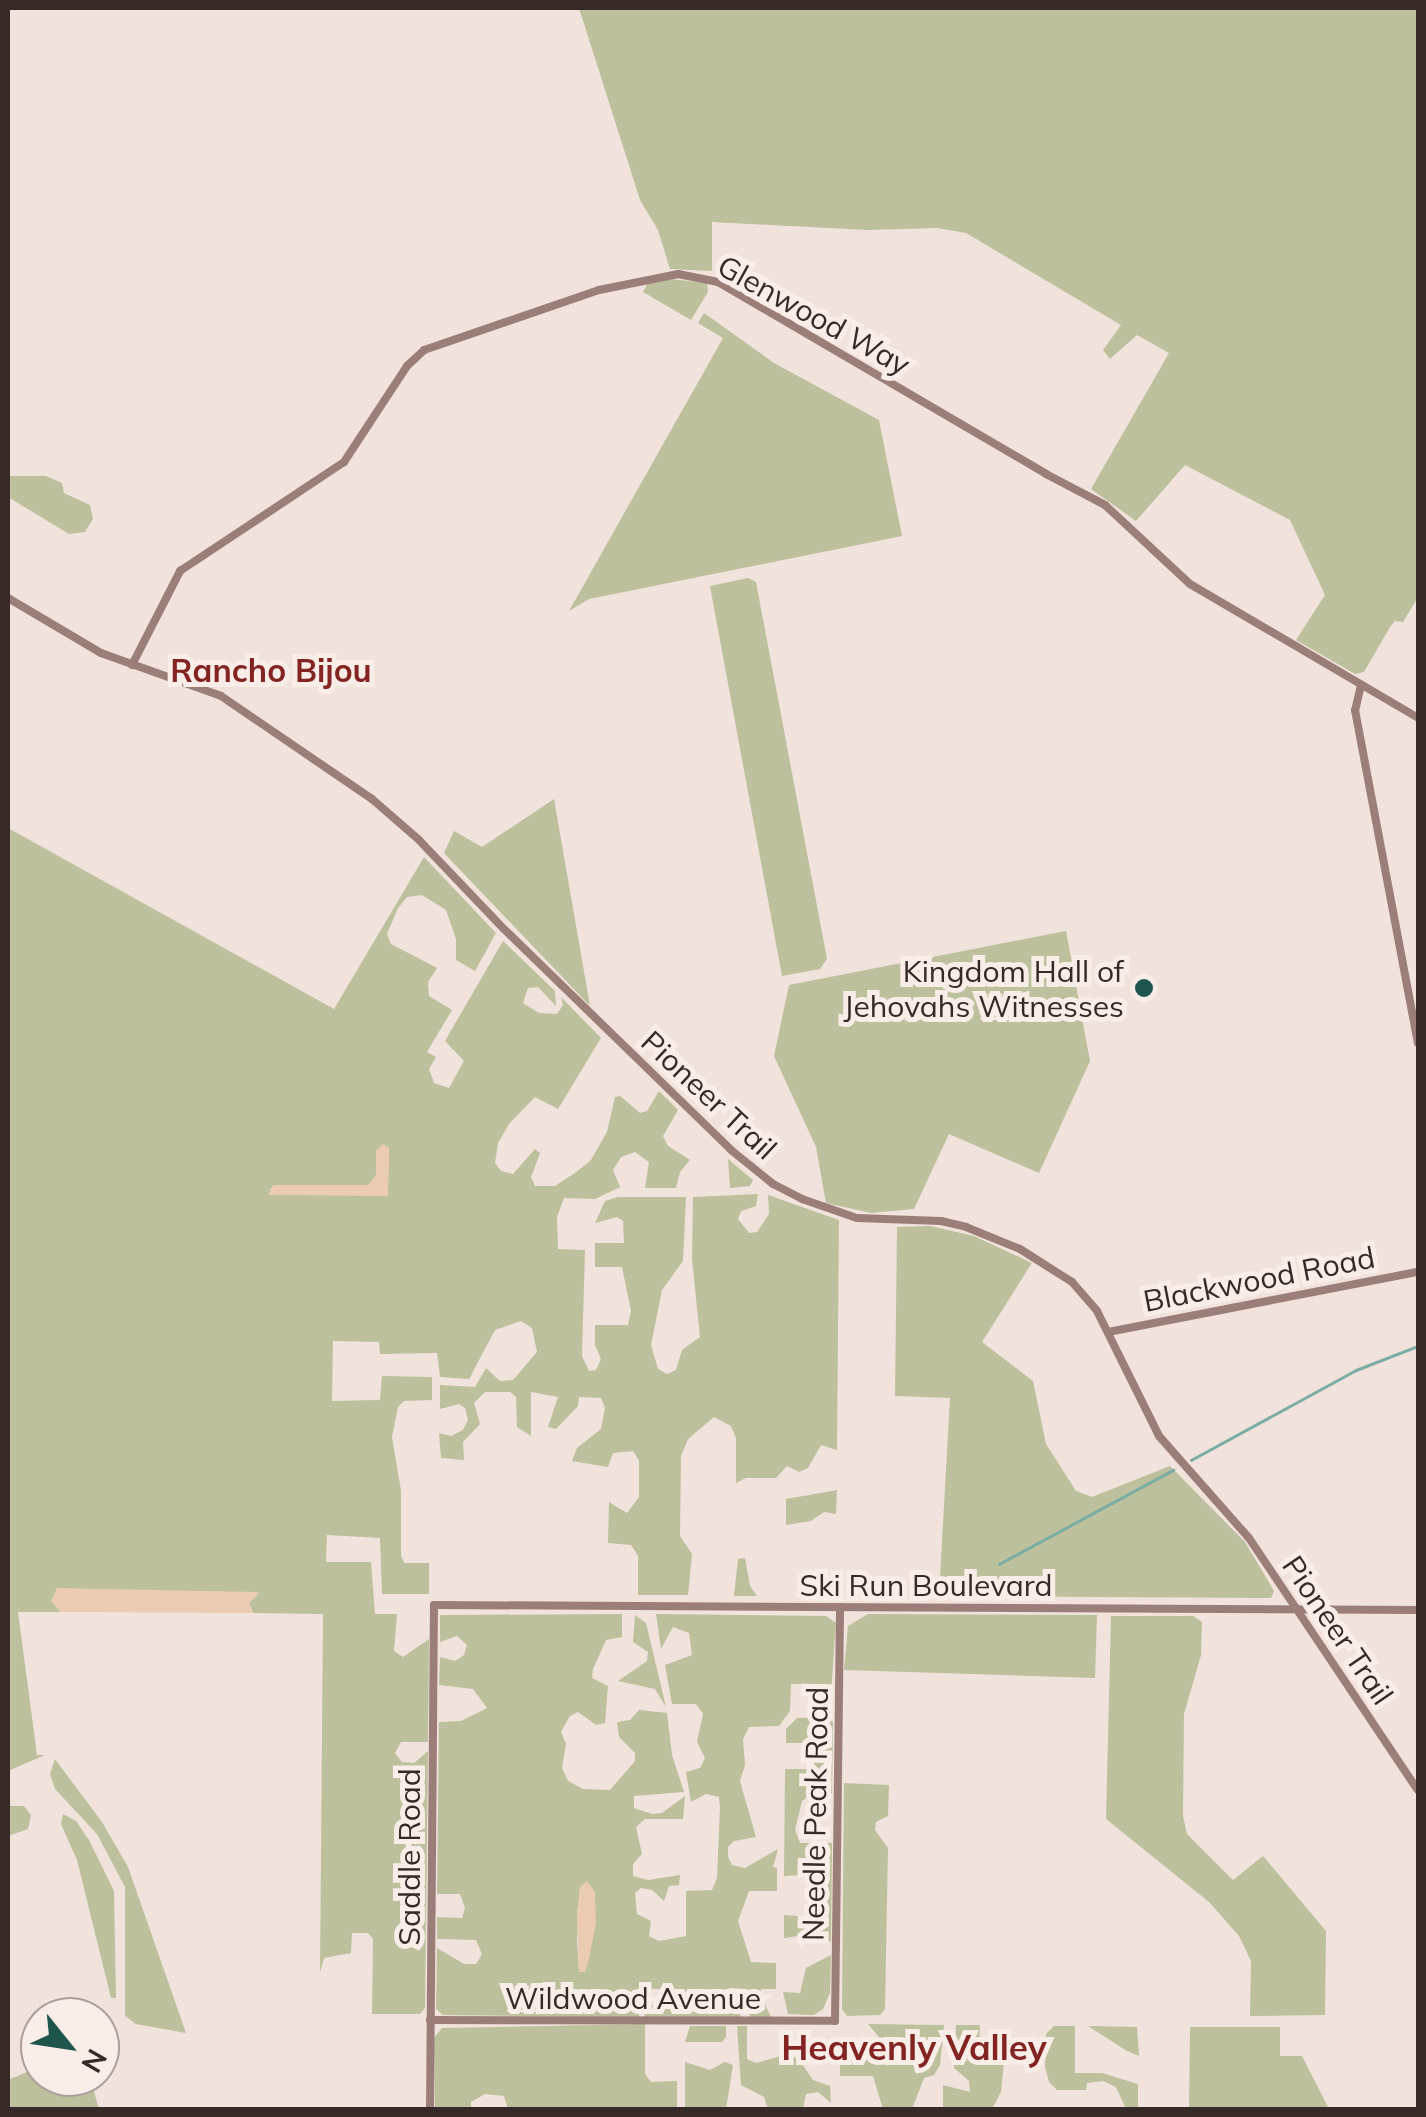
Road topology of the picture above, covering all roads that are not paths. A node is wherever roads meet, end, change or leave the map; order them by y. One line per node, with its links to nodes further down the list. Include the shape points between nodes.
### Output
1 (8, 598): 2 (street, Pioneer Trail)
2 (132, 665): 3 (street, Glenwood Way, via 180,571 344,462 424,350 599,290 678,274 718,282 1105,505 1190,584); 7 (street, Pioneer Trail, via 221,696 383,808 773,1184 847,1215 941,1220 1008,1243 1079,1287)
3 (1361, 685): 4 (street, Glenwood Way); 5 (street, via 1355,710)
4 (1418, 718)
5 (1418, 1043)
6 (1418, 1272): 7 (street, Blackwood Road)
7 (1108, 1332): 10 (street, Pioneer Trail, via 1159,1436 1241,1528)
8 (434, 1604): 9 (street, Ski Run Boulevard); 14 (street, Saddle Road)
9 (840, 1608): 10 (street, Ski Run Boulevard); 13 (street, Needle Peak Road)
10 (1297, 1609): 11 (street, Ski Run Boulevard); 12 (street, Pioneer Trail)
11 (1418, 1610)
12 (1418, 1790)
13 (835, 1995): 15 (street); 16 (street, Needle Peak Road)
14 (430, 2020): 15 (street, Wildwood Avenue); 17 (street, Saddle Road)
15 (814, 2021): 16 (street, Wildwood Avenue)
16 (834, 2021)
17 (430, 2110)

